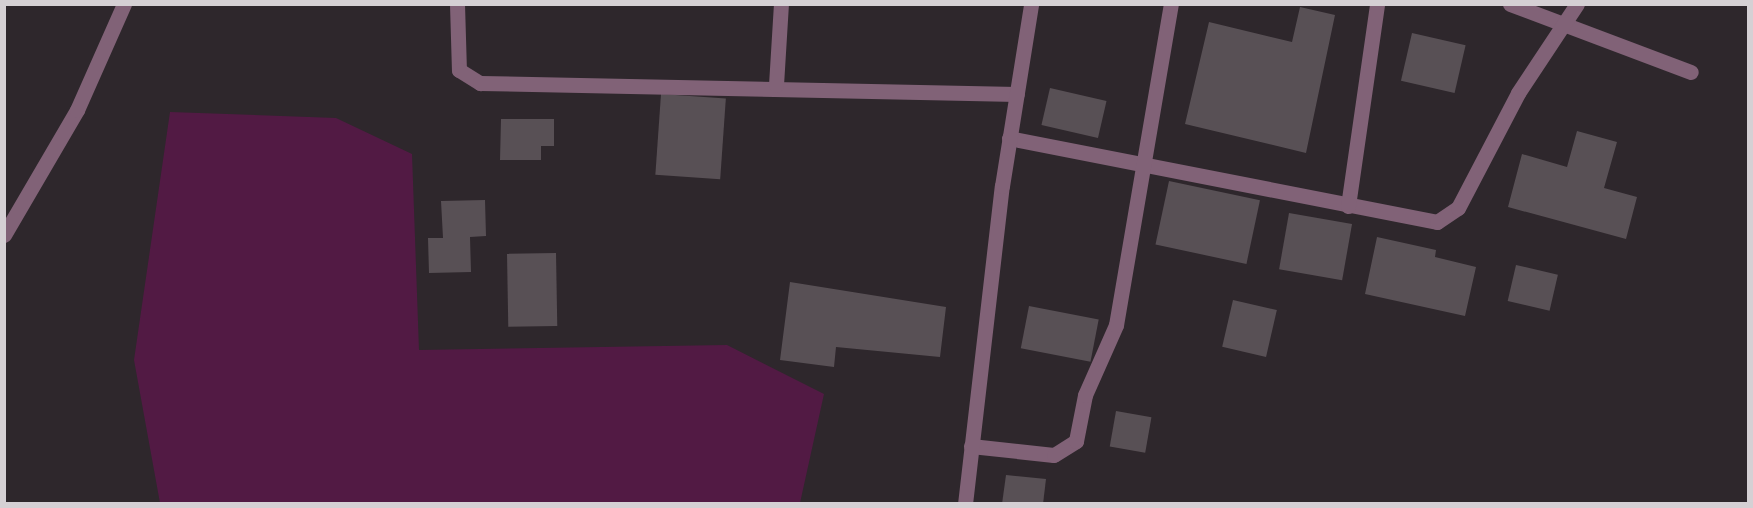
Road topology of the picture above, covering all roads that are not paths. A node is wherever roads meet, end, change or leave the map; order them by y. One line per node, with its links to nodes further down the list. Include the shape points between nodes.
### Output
1 (124, 4): 16 (street, via 77,110)
2 (457, 4): 11 (street, via 459,70 480,83)
3 (782, 4): 11 (street)
4 (1031, 4): 12 (street)
5 (1171, 4): 14 (street)
6 (1377, 4): 15 (street)
7 (1510, 4): 9 (street)
8 (1577, 4): 9 (street)
9 (1564, 25): 10 (street); 15 (street, via 1518,93 1469,190 1447,219 1424,223)
10 (1691, 72)
11 (776, 85): 12 (street)
12 (1017, 94): 13 (street)
13 (1009, 138): 14 (street); 17 (street)
14 (1144, 164): 15 (street); 17 (street, via 1116,325 1085,395 1076,441 1054,455)
15 (1348, 206)
16 (4, 236)
17 (971, 446): 18 (street)
18 (965, 504)

